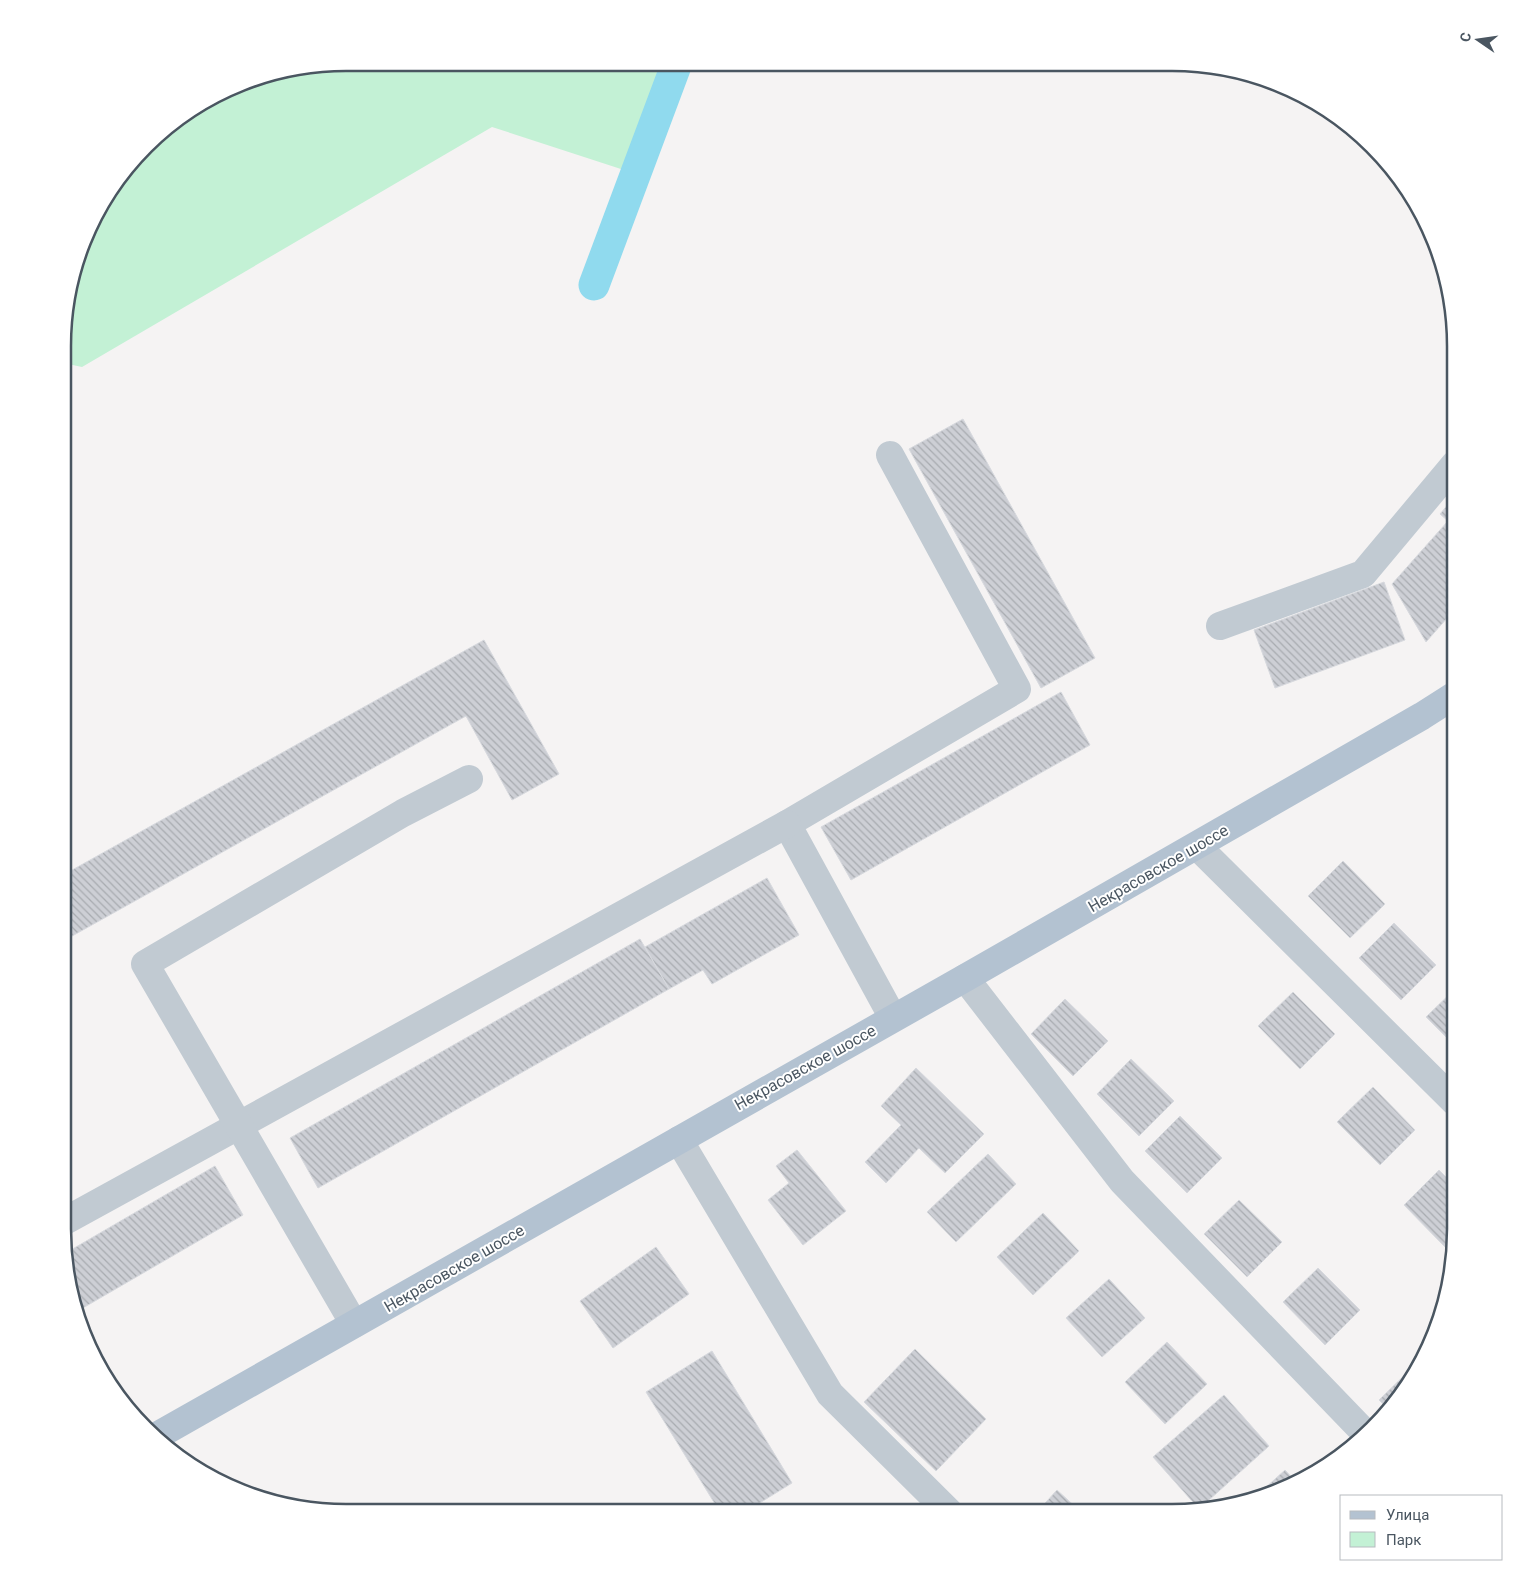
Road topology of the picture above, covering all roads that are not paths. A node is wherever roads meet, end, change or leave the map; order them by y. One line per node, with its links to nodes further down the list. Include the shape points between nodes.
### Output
1 (890, 455): 6 (street, via 1017,689)
2 (1447, 474): 3 (street, via 1363,574)
3 (1220, 626)
4 (1447, 700): 7 (main road, Некрасовское шоссе)
5 (469, 779): 11 (street, via 403,812 145,964)
6 (787, 824): 9 (street); 11 (street)
7 (1197, 846): 8 (main road, Некрасовское шоссе); 10 (street)
8 (965, 978): 9 (main road, Некрасовское шоссе); 15 (street, via 1122,1181)
9 (892, 1018): 12 (main road, Некрасовское шоссе)
10 (1447, 1094)
11 (238, 1124): 13 (street); 14 (street)
12 (679, 1140): 14 (main road, Некрасовское шоссе); 17 (street, via 830,1394)
13 (71, 1218)
14 (354, 1324): 16 (main road, Некрасовское шоссе)
15 (1360, 1428)
16 (163, 1433)
17 (941, 1504)

